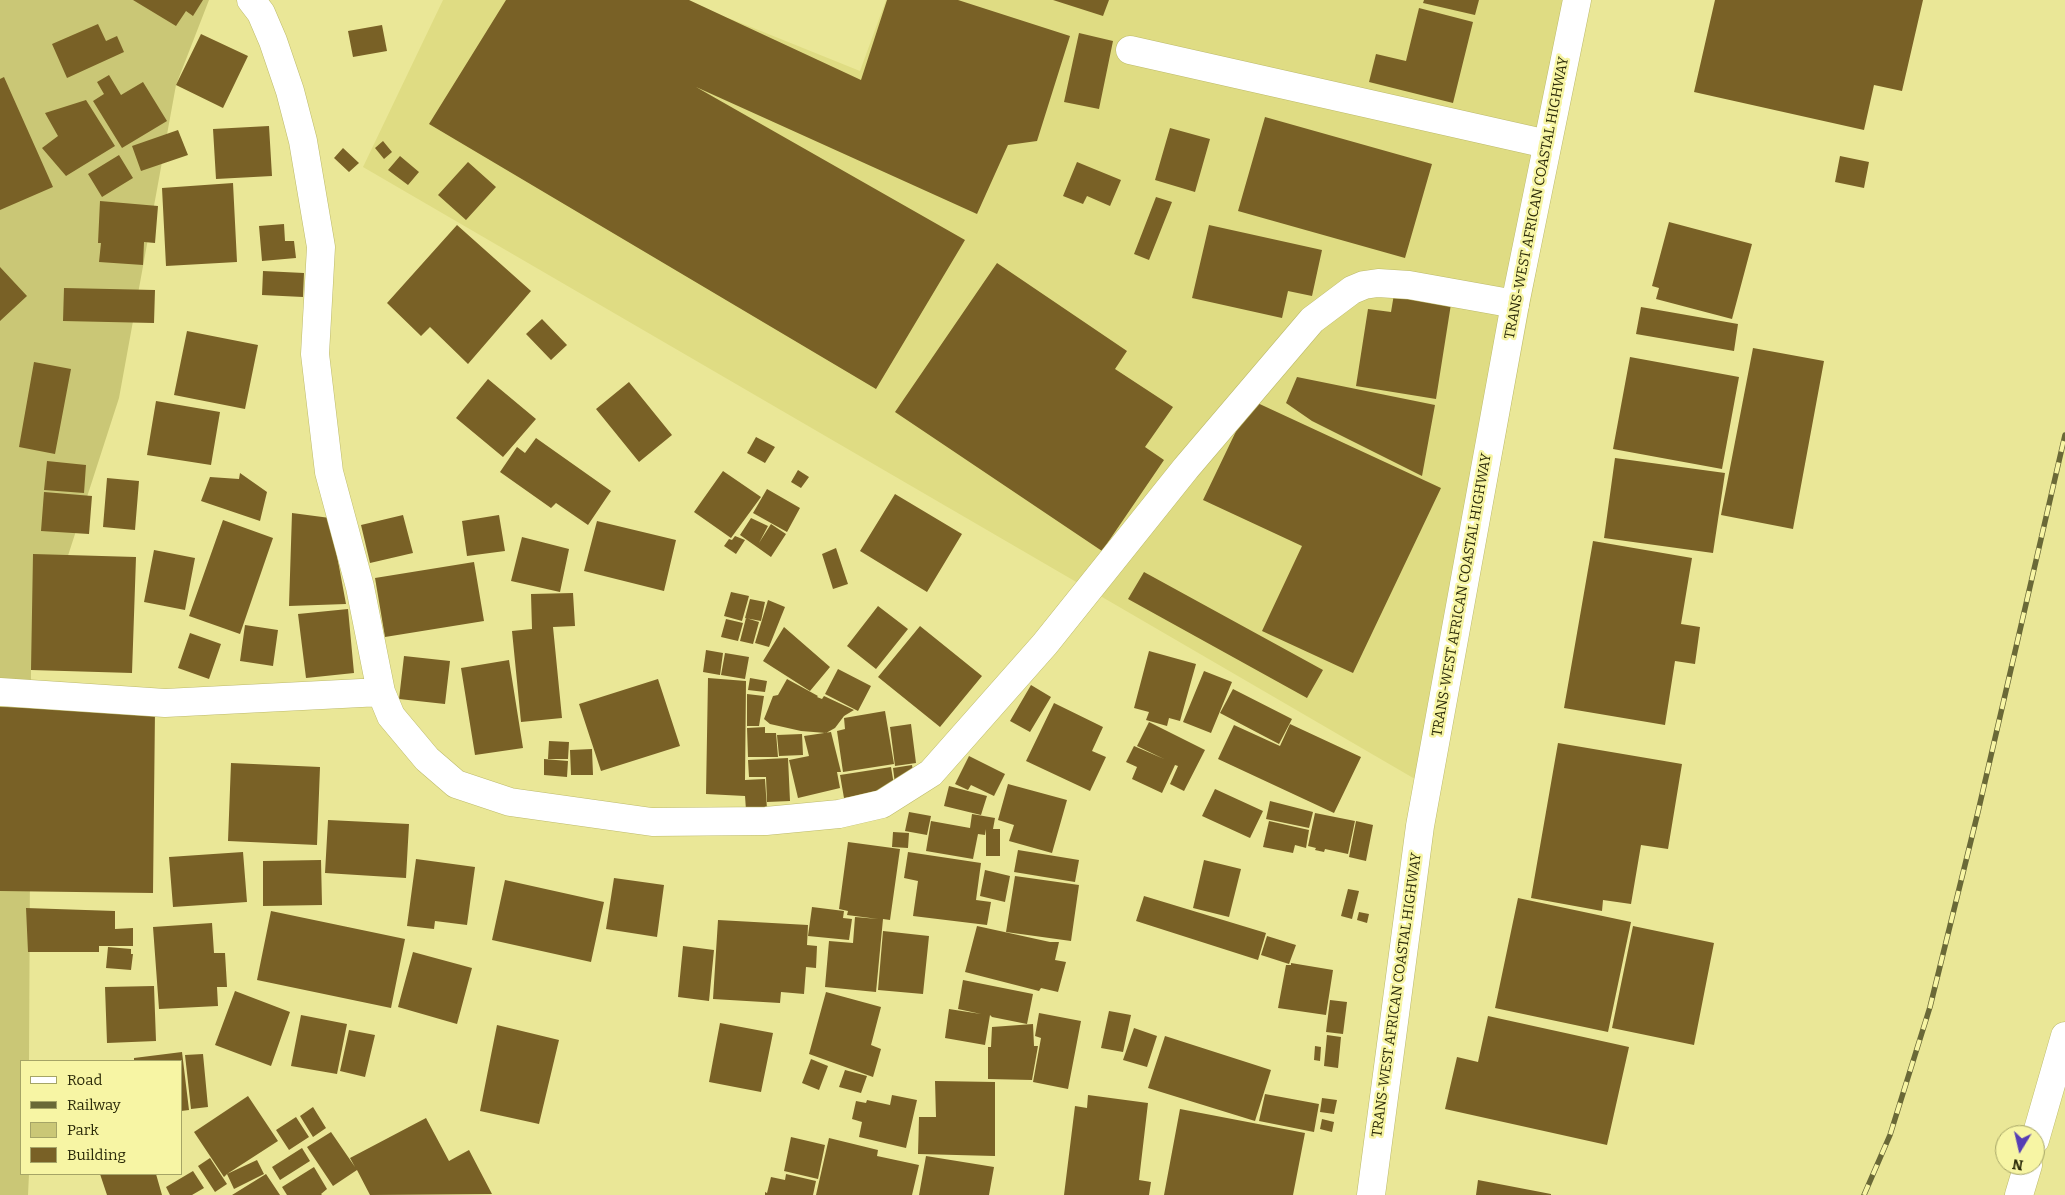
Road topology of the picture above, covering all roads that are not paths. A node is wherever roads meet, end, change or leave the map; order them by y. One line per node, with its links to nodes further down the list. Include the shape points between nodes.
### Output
1 (251, 0): 7 (main road, via 261,13 272,41 303,141 321,247 315,354 329,472 360,586)
2 (1576, 0): 4 (main road, TRANS-WEST AFRICAN COASTAL HIGHWAY)
3 (1130, 50): 4 (main road)
4 (1547, 144): 5 (main road, TRANS-WEST AFRICAN COASTAL HIGHWAY)
5 (1515, 304): 7 (main road, via 1409,285 1378,283 1352,290 1312,320 1186,468 1045,644 931,773 882,804 839,814 766,821 652,822 510,802 456,784 427,759 391,716); 11 (main road, TRANS-WEST AFRICAN COASTAL HIGHWAY, via 1420,826)
6 (0, 692): 7 (main road, via 165,703)
7 (381, 692)
8 (2065, 1036): 9 (main road)
9 (2039, 1125)
10 (2025, 1175): 12 (main road)
11 (1371, 1195)
12 (2019, 1195)

